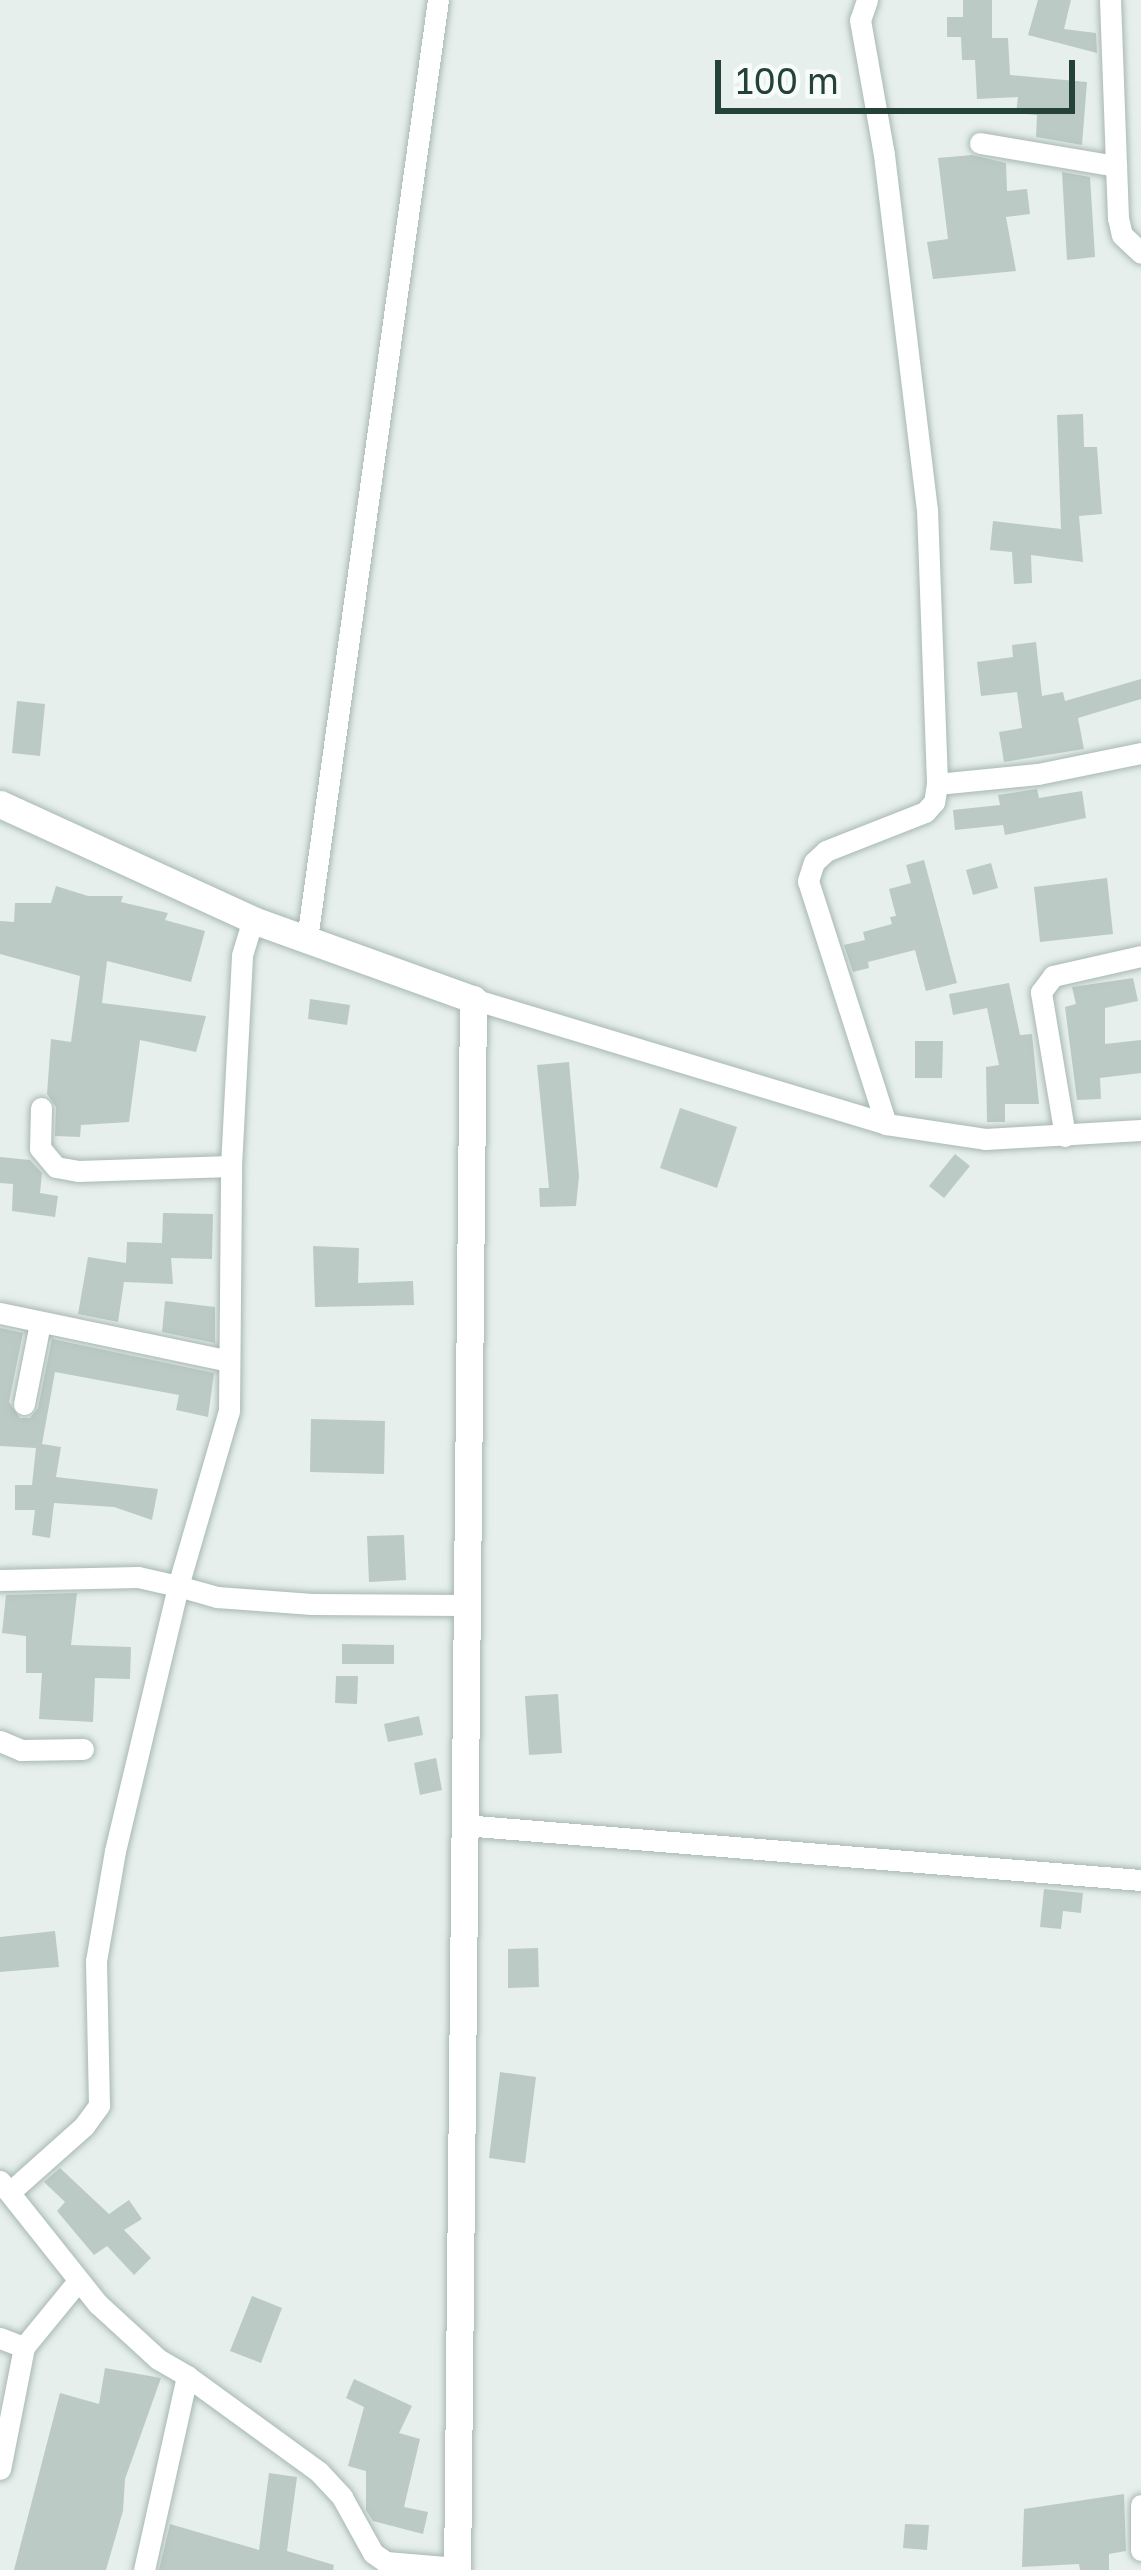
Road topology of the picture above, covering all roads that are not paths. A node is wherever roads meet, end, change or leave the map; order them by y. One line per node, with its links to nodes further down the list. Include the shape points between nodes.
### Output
1 (439, 0): 11 (street)
2 (867, 0): 8 (street, via 860,20 887,178 932,569)
3 (1110, 0): 5 (street)
4 (980, 142): 5 (street)
5 (1116, 166): 6 (street, via 1122,236)
6 (1141, 254)
7 (1141, 753): 8 (street, via 1038,775)
8 (937, 784): 15 (street, via 925,812 826,851 808,881)
9 (0, 804): 10 (street)
10 (253, 920): 11 (street); 18 (street, via 242,955)
11 (307, 938): 13 (street)
12 (1141, 956): 17 (street, via 1053,976 1041,992)
13 (473, 999): 15 (street); 25 (street)
14 (41, 1108): 18 (street, via 40,1148 56,1167)
15 (886, 1124): 17 (street, via 985,1139)
16 (1141, 1130): 17 (street)
17 (1065, 1136)
18 (232, 1166): 21 (street)
19 (0, 1313): 20 (street)
20 (40, 1323): 21 (street); 22 (street)
21 (229, 1361): 24 (street, via 229,1411)
22 (24, 1404)
23 (0, 1580): 24 (street, via 138,1577)
24 (178, 1586): 25 (street, via 313,1604); 30 (street, via 97,1961 99,2105)
25 (463, 1605): 28 (street)
26 (0, 1741): 27 (street, via 21,1750)
27 (83, 1749)
28 (463, 1825): 29 (street); 38 (street)
29 (1141, 1880)
30 (6, 2186): 31 (street)
31 (79, 2281): 33 (street); 34 (street)
32 (0, 2338): 33 (street)
33 (24, 2347): 35 (street)
34 (187, 2377): 38 (street, via 319,2472 373,2553 386,2562); 39 (street)
35 (0, 2469)
36 (1141, 2505): 37 (street)
37 (1141, 2550)
38 (457, 2569)
39 (144, 2570)

